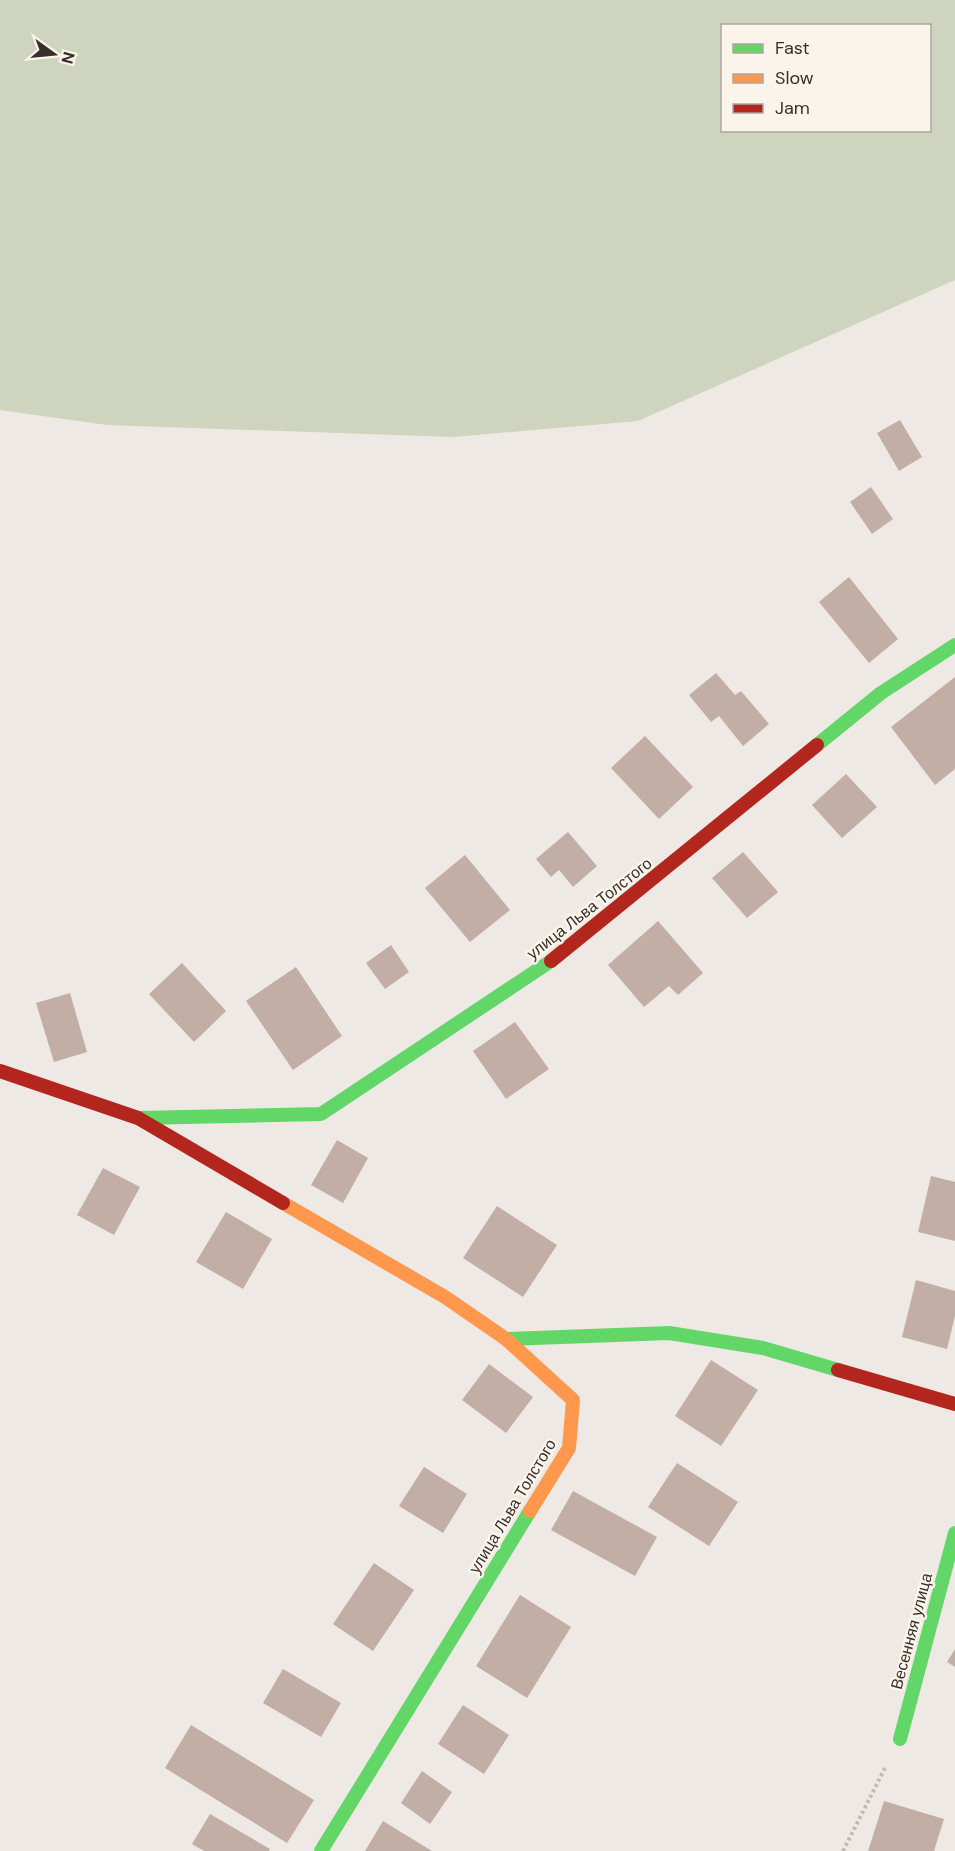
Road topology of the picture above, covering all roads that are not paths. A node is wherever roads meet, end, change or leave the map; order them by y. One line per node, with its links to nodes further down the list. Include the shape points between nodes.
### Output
1 (955, 645): 3 (street, улица Льва Толстого, via 881,693 555,958 321,1114)
2 (0, 1071): 3 (street, улица Льва Толстого)
3 (138, 1118): 4 (street, улица Льва Толстого, via 445,1297)
4 (506, 1339): 5 (street, via 669,1332 763,1348); 8 (street, улица Льва Толстого, via 573,1400 569,1448)
5 (955, 1404)
6 (955, 1533): 7 (street, Весенняя улица)
7 (900, 1739)
8 (321, 1851)

